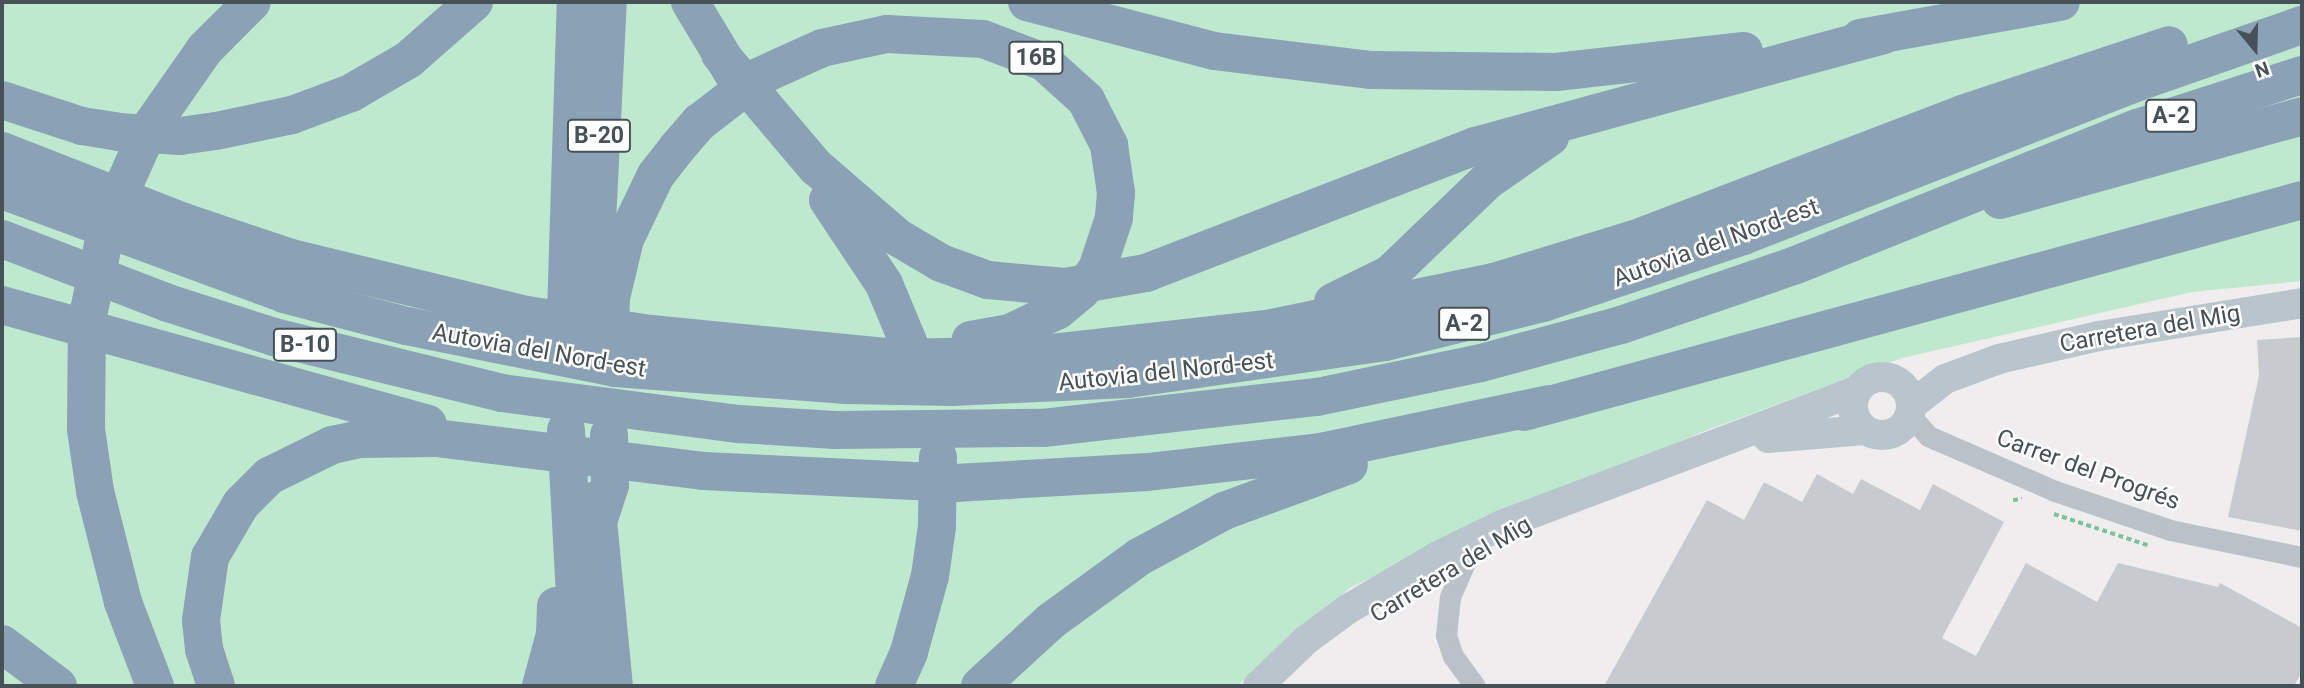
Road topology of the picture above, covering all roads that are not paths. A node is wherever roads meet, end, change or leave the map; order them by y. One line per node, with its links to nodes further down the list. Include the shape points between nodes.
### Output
1 (251, 2): 41 (highway, via 176,86 143,141 108,221 94,270 84,369 86,429 107,548)
2 (474, 2): 13 (highway, via 440,36 375,81 313,108 254,123 180,136 118,132)
3 (576, 2): 21 (highway, B-20)
4 (608, 2): 21 (highway, B-20)
5 (690, 2): 15 (highway, via 720,54)
6 (1027, 2): 10 (highway, via 1214,51 1421,74 1622,67)
7 (2061, 2): 10 (highway)
8 (2302, 7): 24 (highway, via 2087,70 1576,258 1408,302)
9 (2302, 25): 27 (highway, Autovia del Nord-est / A-2, via 2138,82 1626,277 1385,342 1201,371 1014,385 846,384)
10 (1884, 35): 12 (highway)
11 (2302, 75): 19 (highway, Autovia del Nord-est / A-2, via 2137,128)
12 (1663, 94): 15 (highway, via 1475,146 1315,204 1180,261 1116,281 1065,287 1013,285 941,263 897,237); 24 (highway, via 1529,148 1487,181 1417,253 1362,290)
13 (2, 100)
14 (2302, 116): 19 (highway, via 2063,186)
15 (776, 129): 46 (highway, via 884,284 926,387 938,459 937,526 921,615)
16 (2, 151): 25 (highway, via 184,222 291,258 415,291 652,334)
17 (2, 190): 27 (highway, Autovia del Nord-est / B-10, via 284,294 407,326)
18 (2302, 200): 30 (highway)
19 (1896, 224): 31 (highway, Autovia del Nord-est / A-2, via 1796,265 1621,325 1403,381 1230,410 1043,428 954,431 753,425)
20 (2, 239): 31 (highway, Autovia del Nord-est / B-10, via 168,303 274,337 502,393)
21 (578, 263): 25 (highway, 16B, via 636,212 677,148 732,95 789,61 887,34 953,36 1015,49 1068,80 1086,100 1109,145 1116,193 1108,243 1081,291 1058,310 997,336); 35 (highway, B-20); 35 (highway, 16B, via 609,324)
22 (2302, 303): 26 (street, Carretera del Mig, via 2151,327)
23 (2, 304): 35 (highway, via 436,426)
24 (1189, 340): 25 (highway, via 1034,355 896,358)
25 (826, 351)
26 (1999, 359): 28 (street, Carretera del Mig); 32 (street, Carretera del Mig, via 1945,379)
27 (615, 368)
28 (1891, 378): 29 (street, via 1871,378); 32 (street, via 1903,385)
29 (1856, 391): 33 (street, via 1853,413); 34 (street, Carretera del Mig)
30 (1549, 404): 35 (highway, via 1320,452 1122,474); 47 (highway, via 1310,478 1195,525 1081,596)
31 (620, 410)
32 (1911, 410): 33 (street, via 1892,434); 37 (street, Carrer del Progrés, via 1928,436 2055,491 2169,530)
33 (1865, 430): 34 (street, Carretera del Mig)
34 (1740, 438): 36 (street, Carretera del Mig)
35 (591, 494): 42 (highway, via 397,437 332,445 299,458 269,476 241,504 210,557 201,620 204,649); 43 (highway); 44 (highway, B-20); 45 (highway, B-20)
36 (1553, 509): 38 (street, Carretera del Mig); 48 (street, Carretera del Mig, via 1504,524 1387,585 1306,640)
37 (2302, 557)
38 (1467, 558): 49 (street, Carretera del Mig, via 1367,620); 50 (street, via 1450,597 1446,635 1452,656)
39 (2, 644): 40 (highway)
40 (58, 686)
41 (155, 686)
42 (216, 686)
43 (541, 686)
44 (580, 686)
45 (614, 686)
46 (894, 686)
47 (980, 686)
48 (1258, 686)
49 (1285, 686)
50 (1475, 686)

